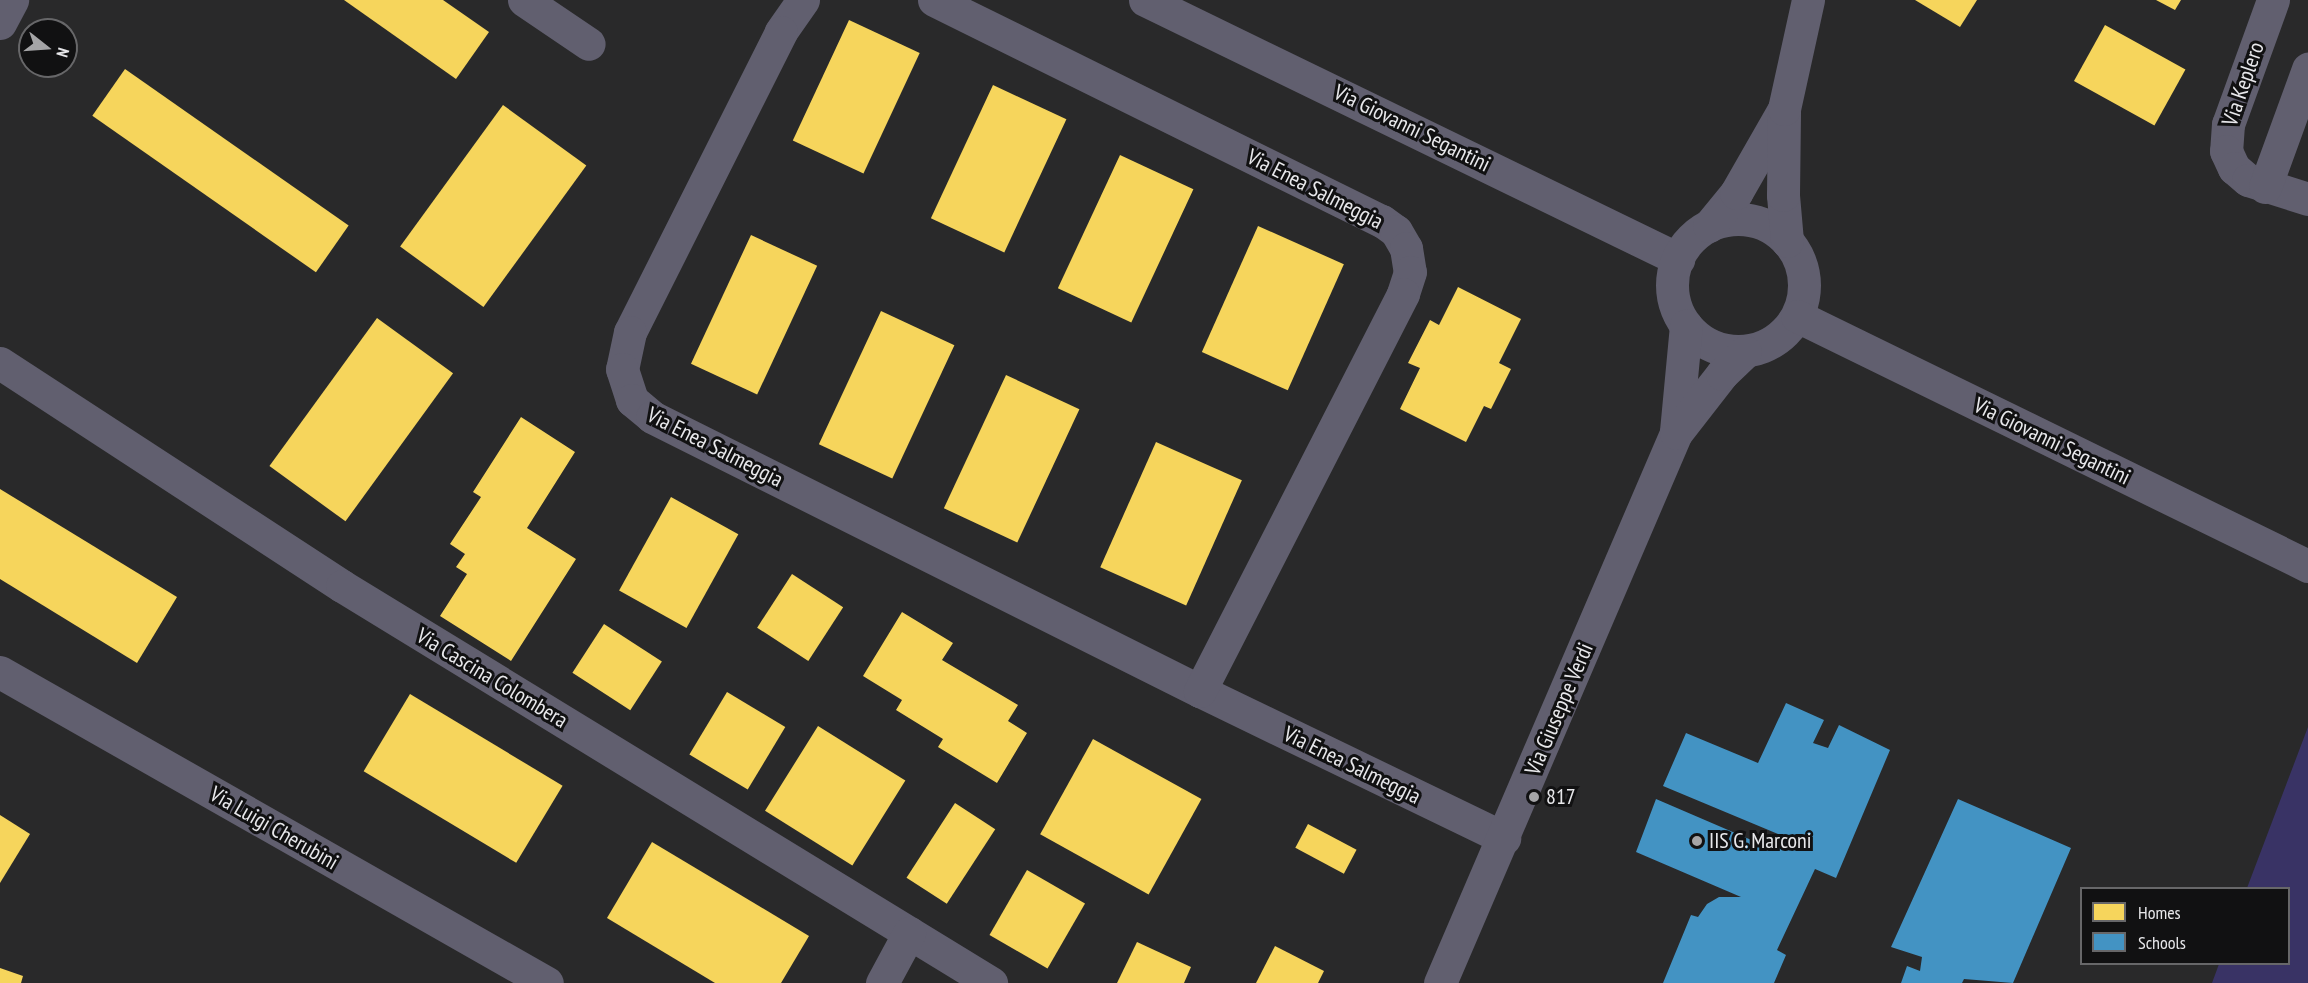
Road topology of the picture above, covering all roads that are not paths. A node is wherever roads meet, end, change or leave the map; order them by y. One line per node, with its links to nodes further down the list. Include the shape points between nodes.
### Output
1 (12, 0): 8 (street)
2 (524, 0): 9 (street)
3 (803, 0): 24 (street, Via Enea Salmeggia, via 781,32 630,332 622,369 632,400 652,417)
4 (934, 0): 24 (street, Via Enea Salmeggia, via 1382,220 1396,231 1406,248 1410,272 1403,294)
5 (1144, 0): 16 (street, Via Giovanni Segantini)
6 (1808, 0): 11 (street)
7 (2273, 0): 12 (street, Via Keplero, via 2225,143 2229,160 2241,175)
8 (0, 23)
9 (589, 44)
10 (2308, 69): 12 (street)
11 (1784, 109): 14 (street, via 1736,193); 15 (street)
12 (2265, 187): 13 (street, Via Keplero)
13 (2308, 199)
14 (1709, 226): 15 (street, via 1729,220 1750,220); 16 (street, via 1690,240)
15 (1787, 241): 17 (street, via 1797,254 1804,285)
16 (1678, 259): 18 (street, via 1672,282 1675,305)
17 (1797, 316): 19 (street, via 1784,334 1765,346); 22 (street, Via Giovanni Segantini)
18 (1686, 326): 19 (street, via 1702,341 1722,350); 21 (street, Via Giuseppe Verdi)
19 (1744, 351): 21 (street, Via Giuseppe Verdi)
20 (0, 363): 26 (street, Via Cascina Colombera, via 342,586)
21 (1676, 433): 25 (street, Via Giuseppe Verdi)
22 (2308, 566)
23 (0, 672): 27 (street, Via Luigi Cherubini)
24 (1200, 691): 25 (street, Via Enea Salmeggia)
25 (1504, 838): 30 (street, Via Giuseppe Verdi)
26 (909, 933): 28 (street); 29 (street, Via Cascina Colombera)
27 (547, 983)
28 (882, 983)
29 (991, 983)
30 (1440, 983)

